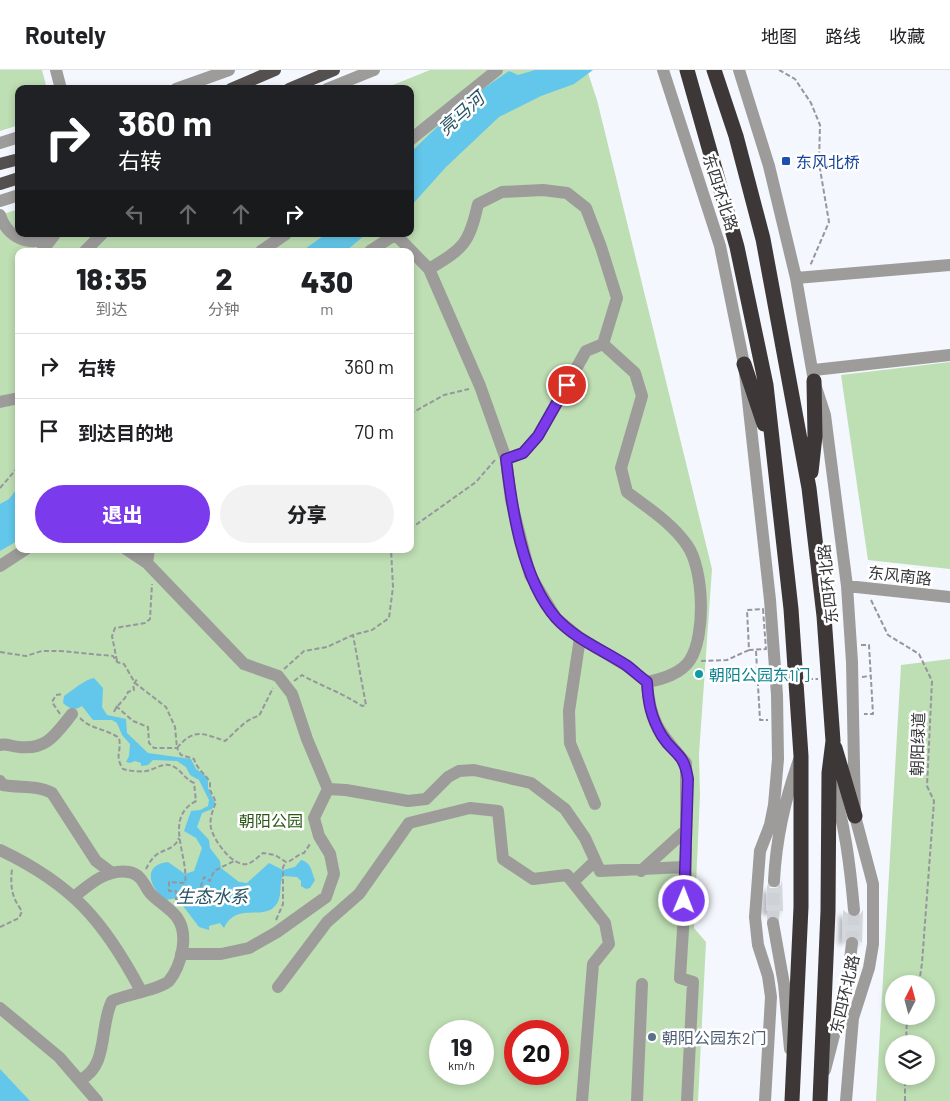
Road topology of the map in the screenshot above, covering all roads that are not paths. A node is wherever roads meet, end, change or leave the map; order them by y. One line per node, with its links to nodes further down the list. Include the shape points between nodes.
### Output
1 (56, 70): 11 (street)
2 (229, 70): 12 (street)
3 (275, 70): 13 (main road)
4 (334, 70): 14 (main road)
5 (497, 70): 16 (street)
6 (663, 70): 47 (street, 东四环北路, via 720,246)
7 (687, 70): 52 (highway, 东四环北路, via 737,247 766,384)
8 (714, 70): 53 (highway, 东四环北路, via 736,136 763,239)
9 (739, 70): 44 (street, 东四环北路)
10 (371, 71): 15 (street)
11 (60, 85)
12 (187, 85)
13 (240, 85)
14 (299, 85)
15 (337, 85)
16 (414, 137)
17 (15, 138): 18 (street)
18 (0, 143)
19 (15, 160): 20 (main road)
20 (0, 164)
21 (15, 179): 22 (main road)
22 (0, 184)
23 (15, 196): 24 (street)
24 (0, 201)
25 (0, 215): 26 (street, via 7,230)
26 (15, 235)
27 (18, 237): 28 (street, via 32,243)
28 (44, 237)
29 (53, 237): 35 (street)
30 (99, 237): 36 (street)
31 (109, 237): 37 (street)
32 (281, 237): 38 (street)
33 (391, 237): 39 (street)
34 (399, 237): 40 (street)
35 (44, 248)
36 (88, 248)
37 (99, 248)
38 (265, 248)
39 (375, 248)
40 (409, 248)
41 (414, 253): 43 (street)
42 (950, 265): 44 (street)
43 (429, 269): 45 (street, via 465,245 478,204 502,192 543,190 567,193 586,208 617,298); 51 (street, via 480,386)
44 (802, 277): 48 (street, 东四环北路)
45 (603, 344): 51 (street, via 586,352 538,436 523,453); 62 (street, via 635,373 642,396 621,468 626,492 668,523 688,546 700,579 701,625 690,660 668,677)
46 (950, 355): 48 (street)
47 (744, 364): 52 (highway); 96 (street, 东四环北路, via 777,695 778,759 774,805 760,851 755,917 758,945 771,997)
48 (814, 376): 53 (highway, via 815,436); 59 (street, 东四环北路, via 825,414)
49 (15, 398): 50 (street)
50 (0, 401)
51 (506, 459): 61 (street, via 511,500 530,575 556,618)
52 (775, 459): 66 (highway, 东四环北路, via 791,609)
53 (809, 488): 64 (highway, 东四环北路, via 824,616)
54 (20, 553): 58 (street)
55 (132, 553): 57 (street)
56 (148, 553): 57 (street)
57 (147, 563): 69 (street, via 244,664 278,676 292,694)
58 (0, 566)
59 (847, 586): 60 (street, 东风南路); 71 (street, 东四环北路)
60 (950, 597)
61 (580, 638): 62 (street); 70 (street, via 570,711 570,742)
62 (647, 682): 72 (street, via 649,709 662,736 686,763)
63 (70, 716): 65 (street, via 42,746 33,749)
64 (833, 741): 67 (highway, 东四环北路); 71 (highway)
65 (0, 746)
66 (801, 756): 78 (street, via 791,783 775,856); 89 (highway, 东四环北路, via 801,907)
67 (829, 773): 81 (street, via 850,857); 91 (highway, 东四环北路, via 828,911)
68 (0, 782): 77 (street, via 23,788 42,788 52,793 96,861)
69 (328, 789): 74 (street, via 408,802 426,799 448,777 459,771 474,770 531,784 565,809 585,838); 84 (street, via 314,818 319,836 330,854 334,874 326,896 250,948 221,954)
70 (595, 804)
71 (855, 816): 98 (street, 东四环北路, via 873,884 872,944 869,968 853,1018)
72 (685, 831): 75 (street); 76 (street)
73 (0, 850): 80 (street, via 49,877)
74 (594, 862): 76 (street, via 600,872); 79 (street)
75 (684, 867): 76 (street); 95 (street, via 686,882 680,978 693,982)
76 (641, 871)
77 (112, 873): 80 (street, via 97,879); 84 (street, via 130,872 141,877 157,901 178,918 182,930)
78 (774, 881)
79 (573, 882): 86 (street, via 567,875 533,879 503,859 498,811 470,808 409,822 359,894 327,922); 93 (street, via 605,923 609,944 593,964)
80 (75, 896): 87 (street, via 105,932)
81 (854, 910)
82 (773, 923): 89 (street)
83 (852, 943): 91 (street, via 847,985)
84 (181, 954): 87 (street, via 168,982 158,988)
85 (642, 984): 94 (street)
86 (278, 987)
87 (140, 991): 90 (street, via 112,1002 106,1013 100,1055 94,1071)
88 (0, 1008): 90 (street, via 52,1050)
89 (794, 1074): 97 (highway, 东四环北路)
90 (80, 1080): 92 (street)
91 (820, 1094)
92 (97, 1101)
93 (582, 1101)
94 (637, 1101)
95 (687, 1101)
96 (765, 1101)
97 (792, 1101)
98 (846, 1101)

